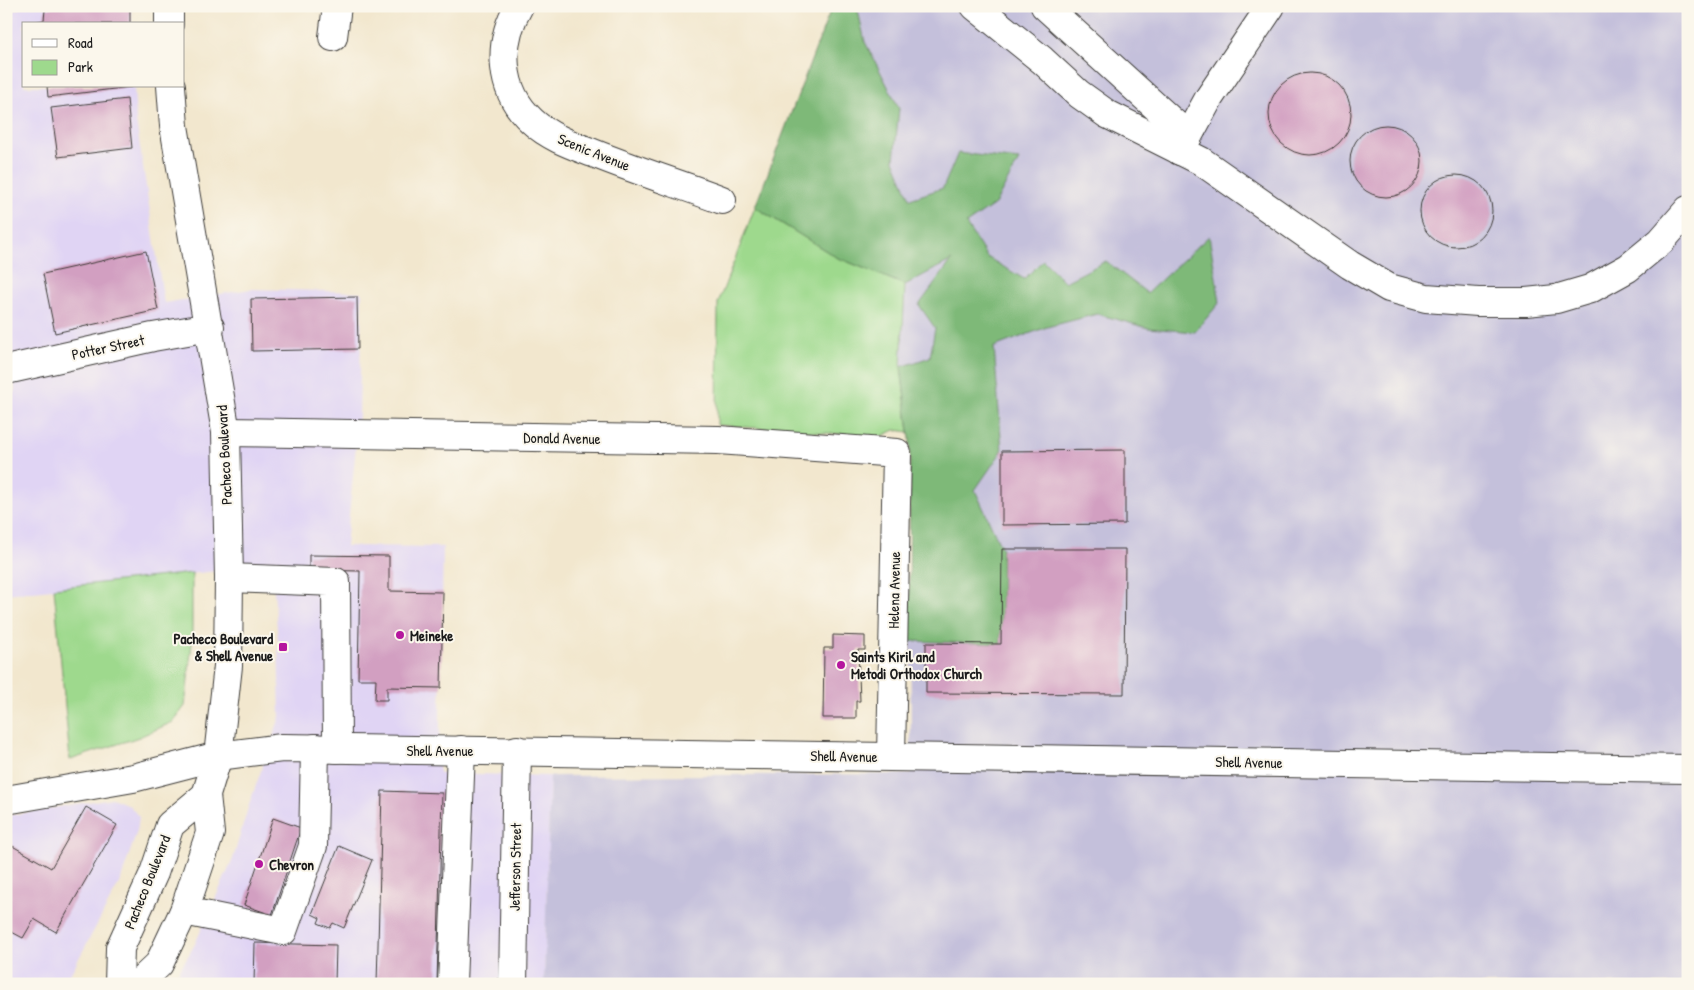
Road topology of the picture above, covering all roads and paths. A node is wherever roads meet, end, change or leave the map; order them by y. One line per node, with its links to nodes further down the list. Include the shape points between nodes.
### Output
1 (169, 6): 7 (street)
2 (337, 6): 8 (street)
3 (520, 6): 11 (street, Scenic Avenue, via 512,18 505,43 504,74 513,100 532,122 559,139)
4 (975, 6): 10 (street, via 1107,114)
5 (1045, 6): 10 (street)
6 (1271, 6): 10 (street, via 1209,98)
7 (169, 22)
8 (333, 37)
9 (171, 88): 13 (street, Pacheco Boulevard, via 174,126)
10 (1184, 144): 12 (street, via 1201,162 1350,265 1389,288 1426,298 1526,302 1556,299 1590,288 1628,268 1661,241)
11 (722, 200)
12 (1688, 210)
13 (210, 327): 14 (street, Potter Street); 15 (street, Pacheco Boulevard)
14 (6, 370)
15 (226, 432): 16 (street, Donald Avenue, via 718,440); 17 (street, Pacheco Boulevard)
16 (897, 453): 22 (street, Helena Avenue)
17 (229, 578): 18 (street, via 336,582); 21 (street, Pacheco Boulevard, via 228,666)
18 (326, 749): 19 (street, Shell Avenue); 21 (street, Shell Avenue, via 282,748); 26 (street, via 313,846 283,932)
19 (461, 750): 20 (street, Shell Avenue); 29 (street)
20 (517, 750): 22 (street, Shell Avenue); 30 (street, Jefferson Street)
21 (218, 756): 24 (street, Pacheco Boulevard); 25 (street, Shell Avenue, via 132,778)
22 (891, 756): 23 (street, Shell Avenue)
23 (1688, 769)
24 (206, 795): 26 (street, Pacheco Boulevard, via 210,833); 27 (street, Pacheco Boulevard, via 170,825 154,873 120,948)
25 (6, 800)
26 (184, 911): 28 (street, Pacheco Boulevard, via 159,964)
27 (119, 984)
28 (138, 984)
29 (452, 984)
30 (513, 984)

